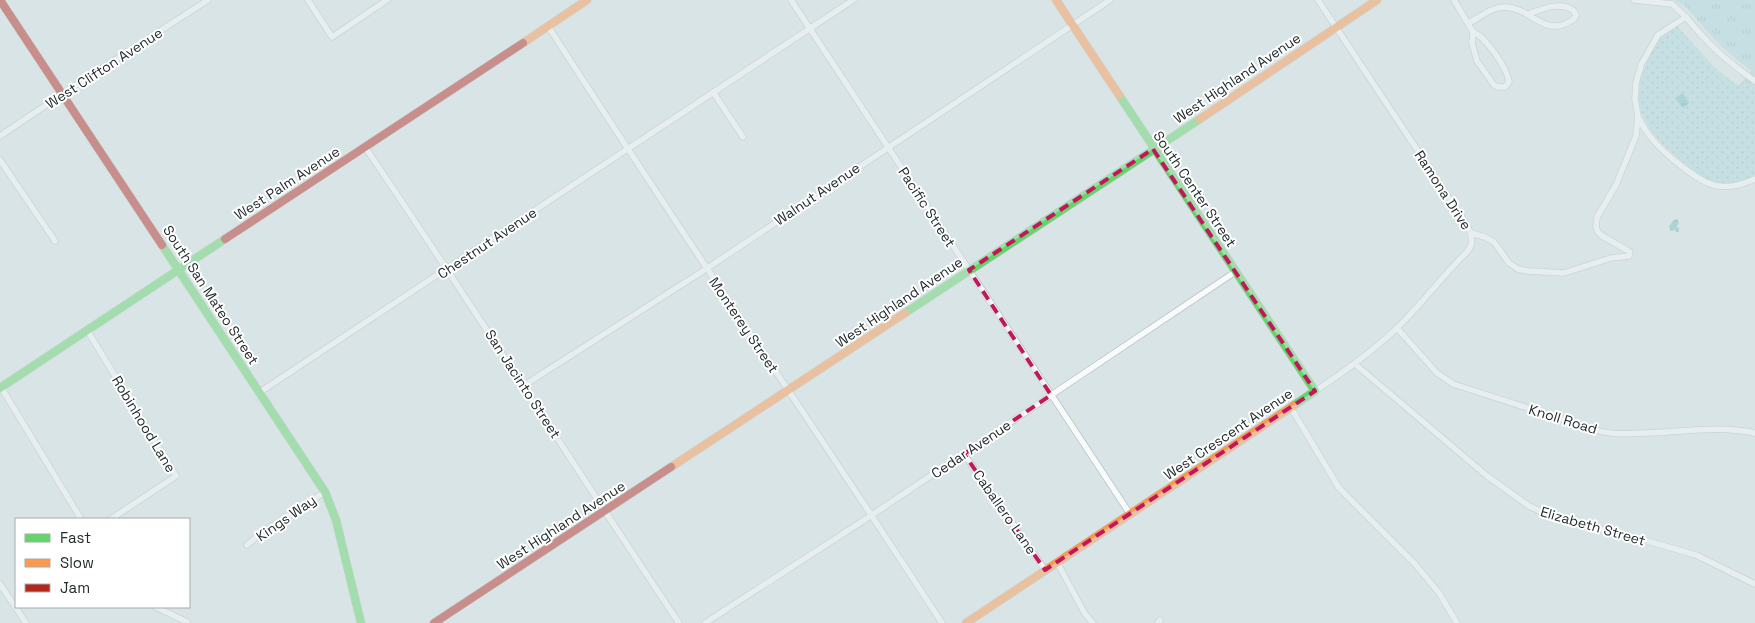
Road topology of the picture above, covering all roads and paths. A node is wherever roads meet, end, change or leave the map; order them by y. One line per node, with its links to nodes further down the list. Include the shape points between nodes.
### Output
1 (0, 0): 24 (street, South San Mateo Street)
2 (208, 0): 24 (street, West Clifton Avenue)
3 (308, 0): 4 (street, via 332,37)
4 (387, 0)
5 (587, 0): 18 (street, West Palm Avenue)
6 (791, 0): 20 (street, Pacific Street)
7 (853, 0): 20 (street, Chestnut Avenue)
8 (1056, 0): 17 (street, South Center Street)
9 (1110, 0): 17 (street, Walnut Avenue)
10 (1318, 0): 19 (street, Ramona Drive)
11 (1377, 0): 19 (street, West Highland Avenue)
12 (1454, 0): 16 (street)
13 (1634, 0): 15 (street, via 1672,4)
14 (1528, 14): 14 (street, via 1548,26 1569,23 1576,15 1562,5); 16 (street, via 1506,7 1494,9)
15 (1686, 17): 22 (street, via 1728,62); 25 (street, via 1658,35 1641,65 1635,99)
16 (1469, 23): 21 (street)
17 (1072, 24): 29 (street, Walnut Avenue); 31 (street, South Center Street)
18 (548, 26): 28 (street, West Palm Avenue); 30 (street, Monterey Street)
19 (1336, 26): 31 (street, West Highland Avenue); 34 (street, Ramona Drive)
20 (810, 28): 23 (street, Chestnut Avenue); 29 (street, Pacific Street)
21 (1473, 32): 21 (street, via 1472,43 1478,61 1494,85 1506,87 1509,82 1507,74 1484,40)
22 (1755, 80)
23 (713, 92): 27 (street); 30 (street, Chestnut Avenue)
24 (63, 94): 26 (street, West Clifton Avenue); 36 (street, South San Mateo Street)
25 (1638, 117): 33 (street, via 1653,141 1703,181 1718,186 1740,186); 34 (street, Ramona Drive, via 1636,136 1622,172 1596,222 1598,232 1630,252 1629,256 1564,273 1528,271 1509,263 1494,242)
26 (0, 136)
27 (743, 137)
28 (365, 147): 36 (street, West Palm Avenue); 37 (street, San Jacinto Street)
29 (888, 147): 38 (street, Walnut Avenue); 39 (street, Pacific Street)
30 (627, 149): 37 (street, Chestnut Avenue); 38 (street, Monterey Street)
31 (1153, 149): 39 (street, West Highland Avenue); 40 (street, South Center Street)
32 (0, 160): 35 (street)
33 (1755, 179)
34 (1471, 234): 41 (street, West Crescent Avenue, via 1471,246)
35 (55, 241)
36 (179, 269): 42 (street, West Palm Avenue); 48 (street, South San Mateo Street)
37 (448, 269): 44 (street, San Jacinto Street); 48 (street, Chestnut Avenue)
38 (706, 269): 44 (street, Walnut Avenue); 46 (street, Monterey Street)
39 (969, 270): 46 (street, West Highland Avenue); 49 (street, Pacific Street)
40 (1235, 272): 47 (street, South Center Street); 49 (street, Cedar Avenue)
41 (1397, 328): 43 (street, West Crescent Avenue); 51 (street, Knoll Road, via 1437,373 1453,384 1606,433 1718,430)
42 (88, 330): 45 (street, West Palm Avenue); 58 (street, Robinhood Lane, via 176,476)
43 (1355, 364): 47 (street, West Crescent Avenue); 63 (street, Elizabeth Street, via 1487,476 1529,506 1555,518 1696,555)
44 (523, 386): 54 (street, San Jacinto Street)
45 (0, 388): 57 (street)
46 (788, 391): 54 (street, West Highland Avenue); 56 (street, Monterey Street)
47 (1315, 391): 50 (street, West Crescent Avenue)
48 (260, 392): 53 (street, South San Mateo Street)
49 (1051, 395): 52 (street, Cedar Avenue); 55 (street, Pacific Street)
50 (1291, 408): 55 (street, West Crescent Avenue); 76 (street, via 1339,488 1415,564 1439,593)
51 (1755, 433)
52 (964, 454): 56 (street, Cedar Avenue); 61 (street, Caballero Lane)
53 (325, 492): 59 (street, Kings Way); 69 (street, South San Mateo Street, via 336,520)
54 (605, 512): 70 (street, West Highland Avenue); 71 (street, San Jacinto Street)
55 (1130, 514): 60 (street, West Crescent Avenue)
56 (872, 515): 72 (street, Cedar Avenue); 73 (street, Monterey Street)
57 (81, 518)
58 (113, 518)
59 (247, 545)
60 (1057, 562): 61 (street, West Crescent Avenue); 75 (street)
61 (1045, 570): 74 (street, West Crescent Avenue)
62 (0, 584): 64 (street)
63 (1755, 584)
64 (15, 606)
65 (16, 608): 68 (street)
66 (158, 608): 67 (street)
67 (186, 622)
68 (26, 623)
69 (361, 623)
70 (434, 623)
71 (679, 623)
72 (705, 623)
73 (942, 623)
74 (966, 623)
75 (1093, 623)
76 (1457, 623)

